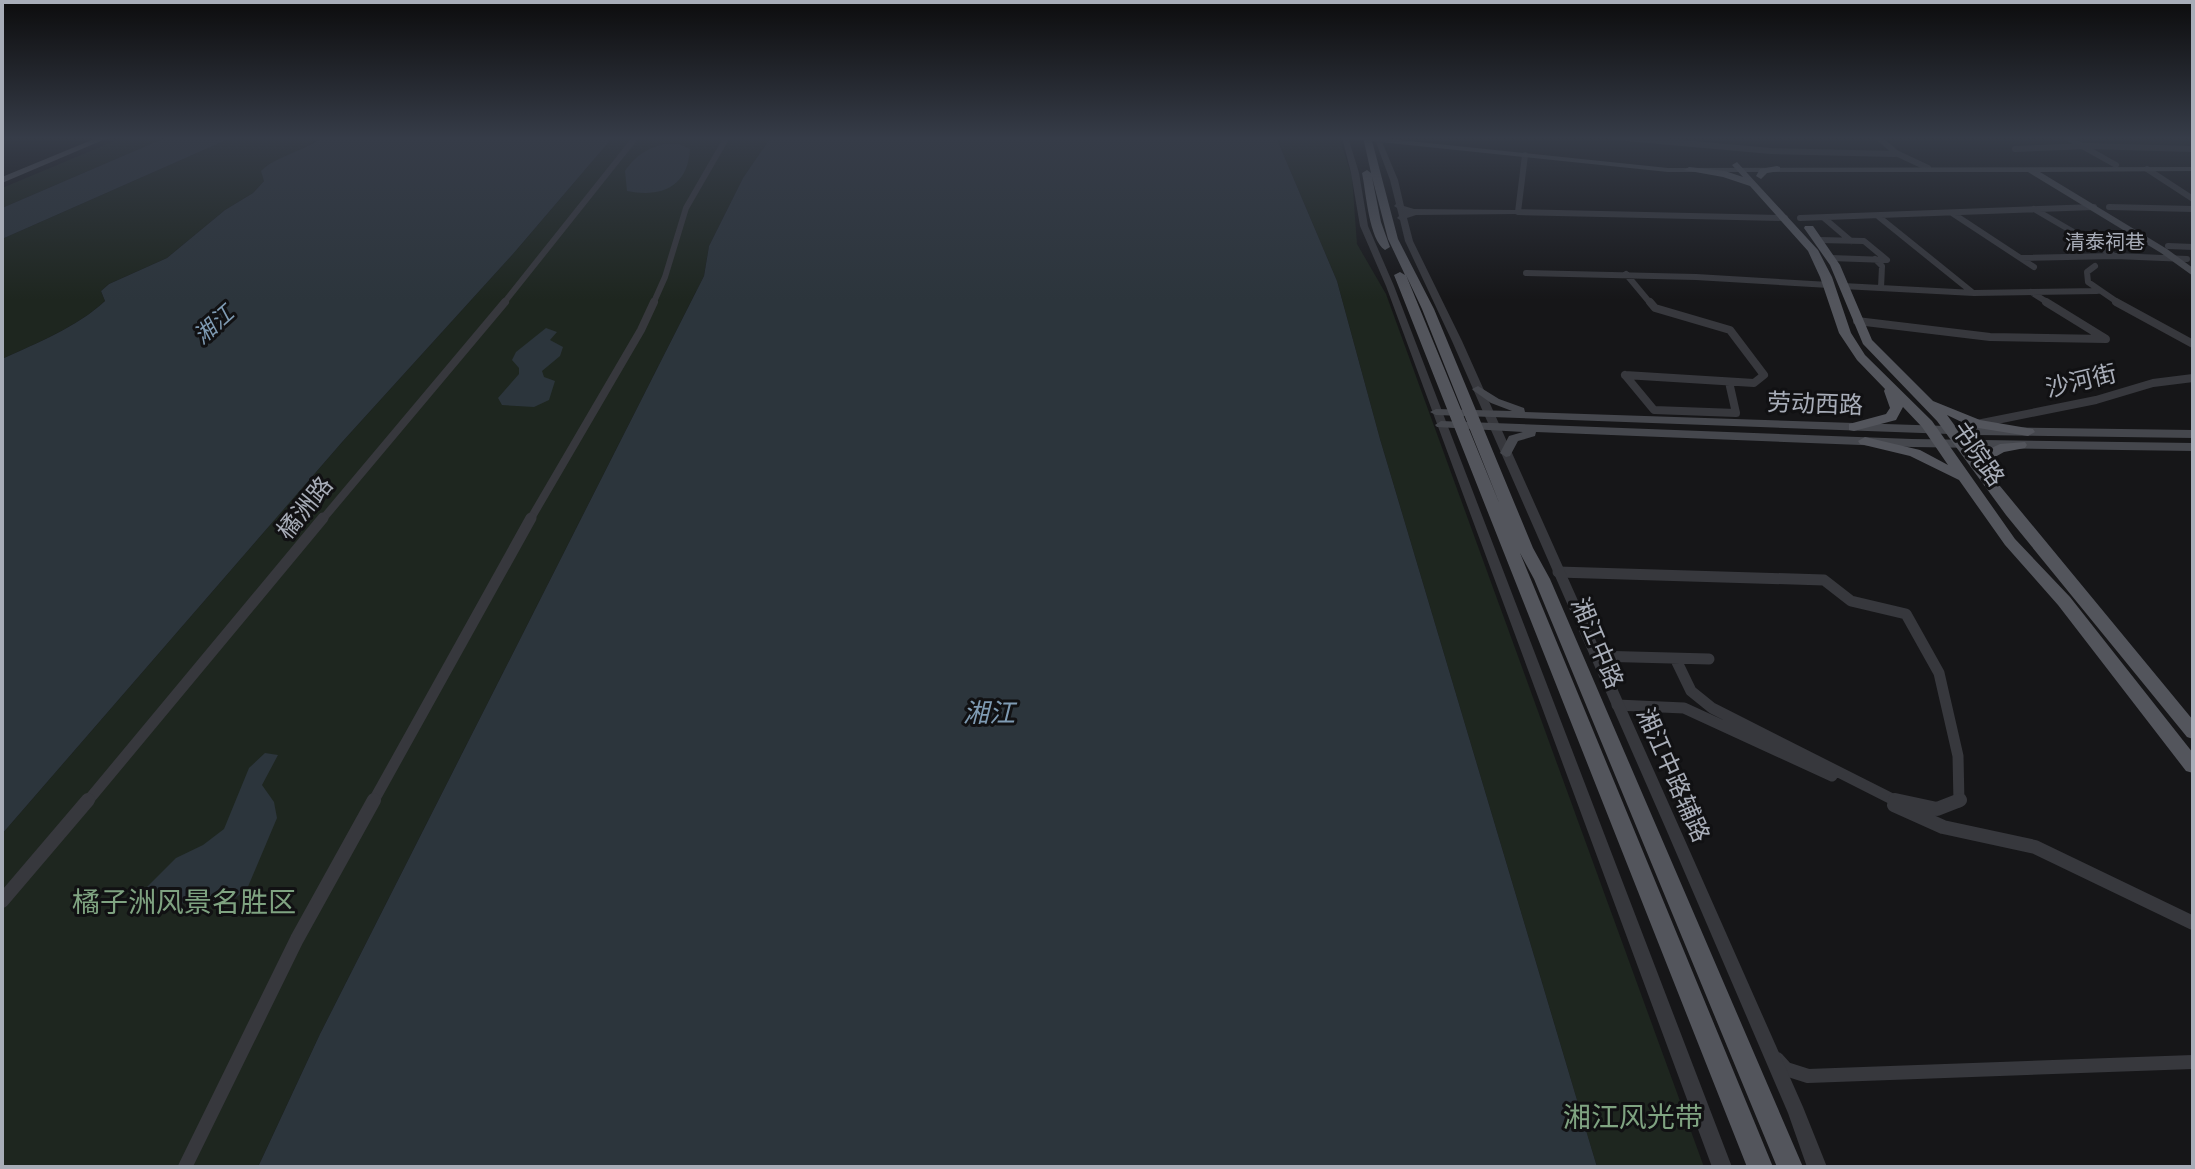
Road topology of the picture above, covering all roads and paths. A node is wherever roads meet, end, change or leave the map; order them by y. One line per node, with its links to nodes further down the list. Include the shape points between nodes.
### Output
1 (594, 192): 74 (street, 橘洲路)
2 (695, 192): 78 (street, via 641,330 297,939)
3 (1358, 192): 43 (street, 湘江中路辅路, via 1364,226)
4 (1371, 192): 45 (main road, 湘江中路, via 1378,228)
5 (1382, 192): 25 (main road, 湘江中路)
6 (1391, 192): 15 (street, 湘江中路辅路)
7 (1521, 192): 16 (street)
8 (1768, 192): 19 (main road, 书院路)
9 (2069, 192): 11 (main road)
10 (2081, 192): 12 (main road)
11 (2094, 207): 13 (street); 30 (main road)
12 (2109, 207): 14 (street); 23 (main road)
13 (2033, 208): 17 (street); 26 (street)
14 (2193, 209)
15 (1400, 212): 16 (street); 32 (street, 湘江中路辅路)
16 (1518, 212): 19 (street)
17 (1950, 212): 18 (street); 28 (street)
18 (1877, 216): 20 (street); 42 (street)
19 (1792, 218): 20 (street); 21 (main road, 书院路); 38 (main road, 书院路)
20 (1824, 218): 22 (street)
21 (1819, 240): 22 (street); 27 (main road, 书院路)
22 (1851, 241): 29 (street, via 1864,241 1887,260)
23 (2168, 246): 24 (street); 31 (main road)
24 (2193, 247)
25 (1401, 256): 32 (main road); 53 (main road, 湘江中路, via 1423,298)
26 (2115, 256): 28 (street, 清泰祠巷); 30 (street, 清泰祠巷)
27 (1831, 258): 29 (street); 38 (main road, 书院路)
28 (2022, 258): 34 (street)
29 (1875, 259): 39 (street, via 1882,266)
30 (2174, 259): 31 (street, 清泰祠巷); 36 (main road)
31 (2190, 262)
32 (1421, 266): 50 (street, 湘江中路辅路)
33 (2095, 266): 40 (street, via 2087,272)
34 (2034, 267)
35 (1526, 273): 37 (street)
36 (2193, 273)
37 (1626, 274): 38 (street); 49 (street, via 1655,308 1730,330 1764,375 1754,383)
38 (1836, 285): 39 (street); 44 (main road, 书院路); 48 (main road, 书院路, via 1848,339)
39 (1881, 288): 42 (street)
40 (2097, 291): 41 (street); 46 (street)
41 (2031, 292): 42 (street); 44 (street, via 2106,339 1990,337)
42 (1974, 293)
43 (1400, 313): 45 (main road); 53 (street, 湘江中路辅路)
44 (1857, 321): 51 (main road, 书院路, via 1873,347)
45 (1422, 328): 53 (main road, 湘江中路)
46 (2193, 344)
47 (2193, 378): 54 (street, 沙河街)
48 (1883, 379): 56 (main road, via 1893,394 1895,413 1887,420); 59 (main road, 书院路)
49 (1729, 382): 49 (street, via 1714,381 1625,375 1654,410 1736,413)
50 (1478, 389): 52 (main road, via 1503,404); 53 (street, 湘江中路辅路)
51 (1918, 393): 54 (main road); 59 (main road, 书院路)
52 (1554, 416): 53 (main road, 劳动西路); 56 (main road, 劳动西路); 57 (main road, via 1549,422)
53 (1461, 418): 55 (street, 湘江中路辅路); 79 (street, 湘江中路辅路); 80 (main road, 湘江中路); 81 (main road, 湘江中路)
54 (1977, 424): 60 (main road)
55 (1495, 427): 57 (main road, 劳动西路); 64 (street, 湘江中路辅路)
56 (1854, 427): 59 (main road, 劳动西路); 61 (main road, via 1871,436)
57 (1559, 429): 61 (main road, 劳动西路); 64 (main road, via 1518,436 1508,443)
58 (2193, 434): 60 (main road, 劳动西路)
59 (1942, 435): 60 (main road, 劳动西路); 61 (main road, 劳动西路); 62 (main road, 书院路); 66 (main road, 书院路)
60 (2024, 439): 62 (main road, 劳动西路); 63 (main road, 劳动西路); 65 (main road, via 1988,455)
61 (1865, 441): 66 (main road, via 1926,457)
62 (1962, 444): 65 (main road, 书院路)
63 (2193, 447)
64 (1506, 453): 67 (street, 湘江中路辅路)
65 (1988, 481): 72 (main road, 书院路)
66 (1969, 483): 73 (main road, 书院路, via 2010,542 2064,601)
67 (1558, 572): 68 (street, 湘江中路辅路); 70 (street, via 1824,580 1851,601 1906,614 1939,673 1958,756 1960,802 1937,809 1894,800 1852,779 1712,708 1691,691)
68 (1595, 656): 70 (street); 71 (street, 湘江中路辅路)
69 (1709, 659): 70 (street)
70 (1676, 660)
71 (1617, 705): 75 (street, via 1684,708 1943,827 2035,847); 76 (street, 湘江中路辅路)
72 (2193, 732)
73 (2193, 766)
74 (2, 901)
75 (2193, 923)
76 (1768, 1046): 77 (street, via 1786,1069 1808,1076); 82 (street, 湘江中路辅路)
77 (2193, 1062)
78 (185, 1167)
79 (1722, 1167)
80 (1760, 1167)
81 (1790, 1167)
82 (1817, 1167)

